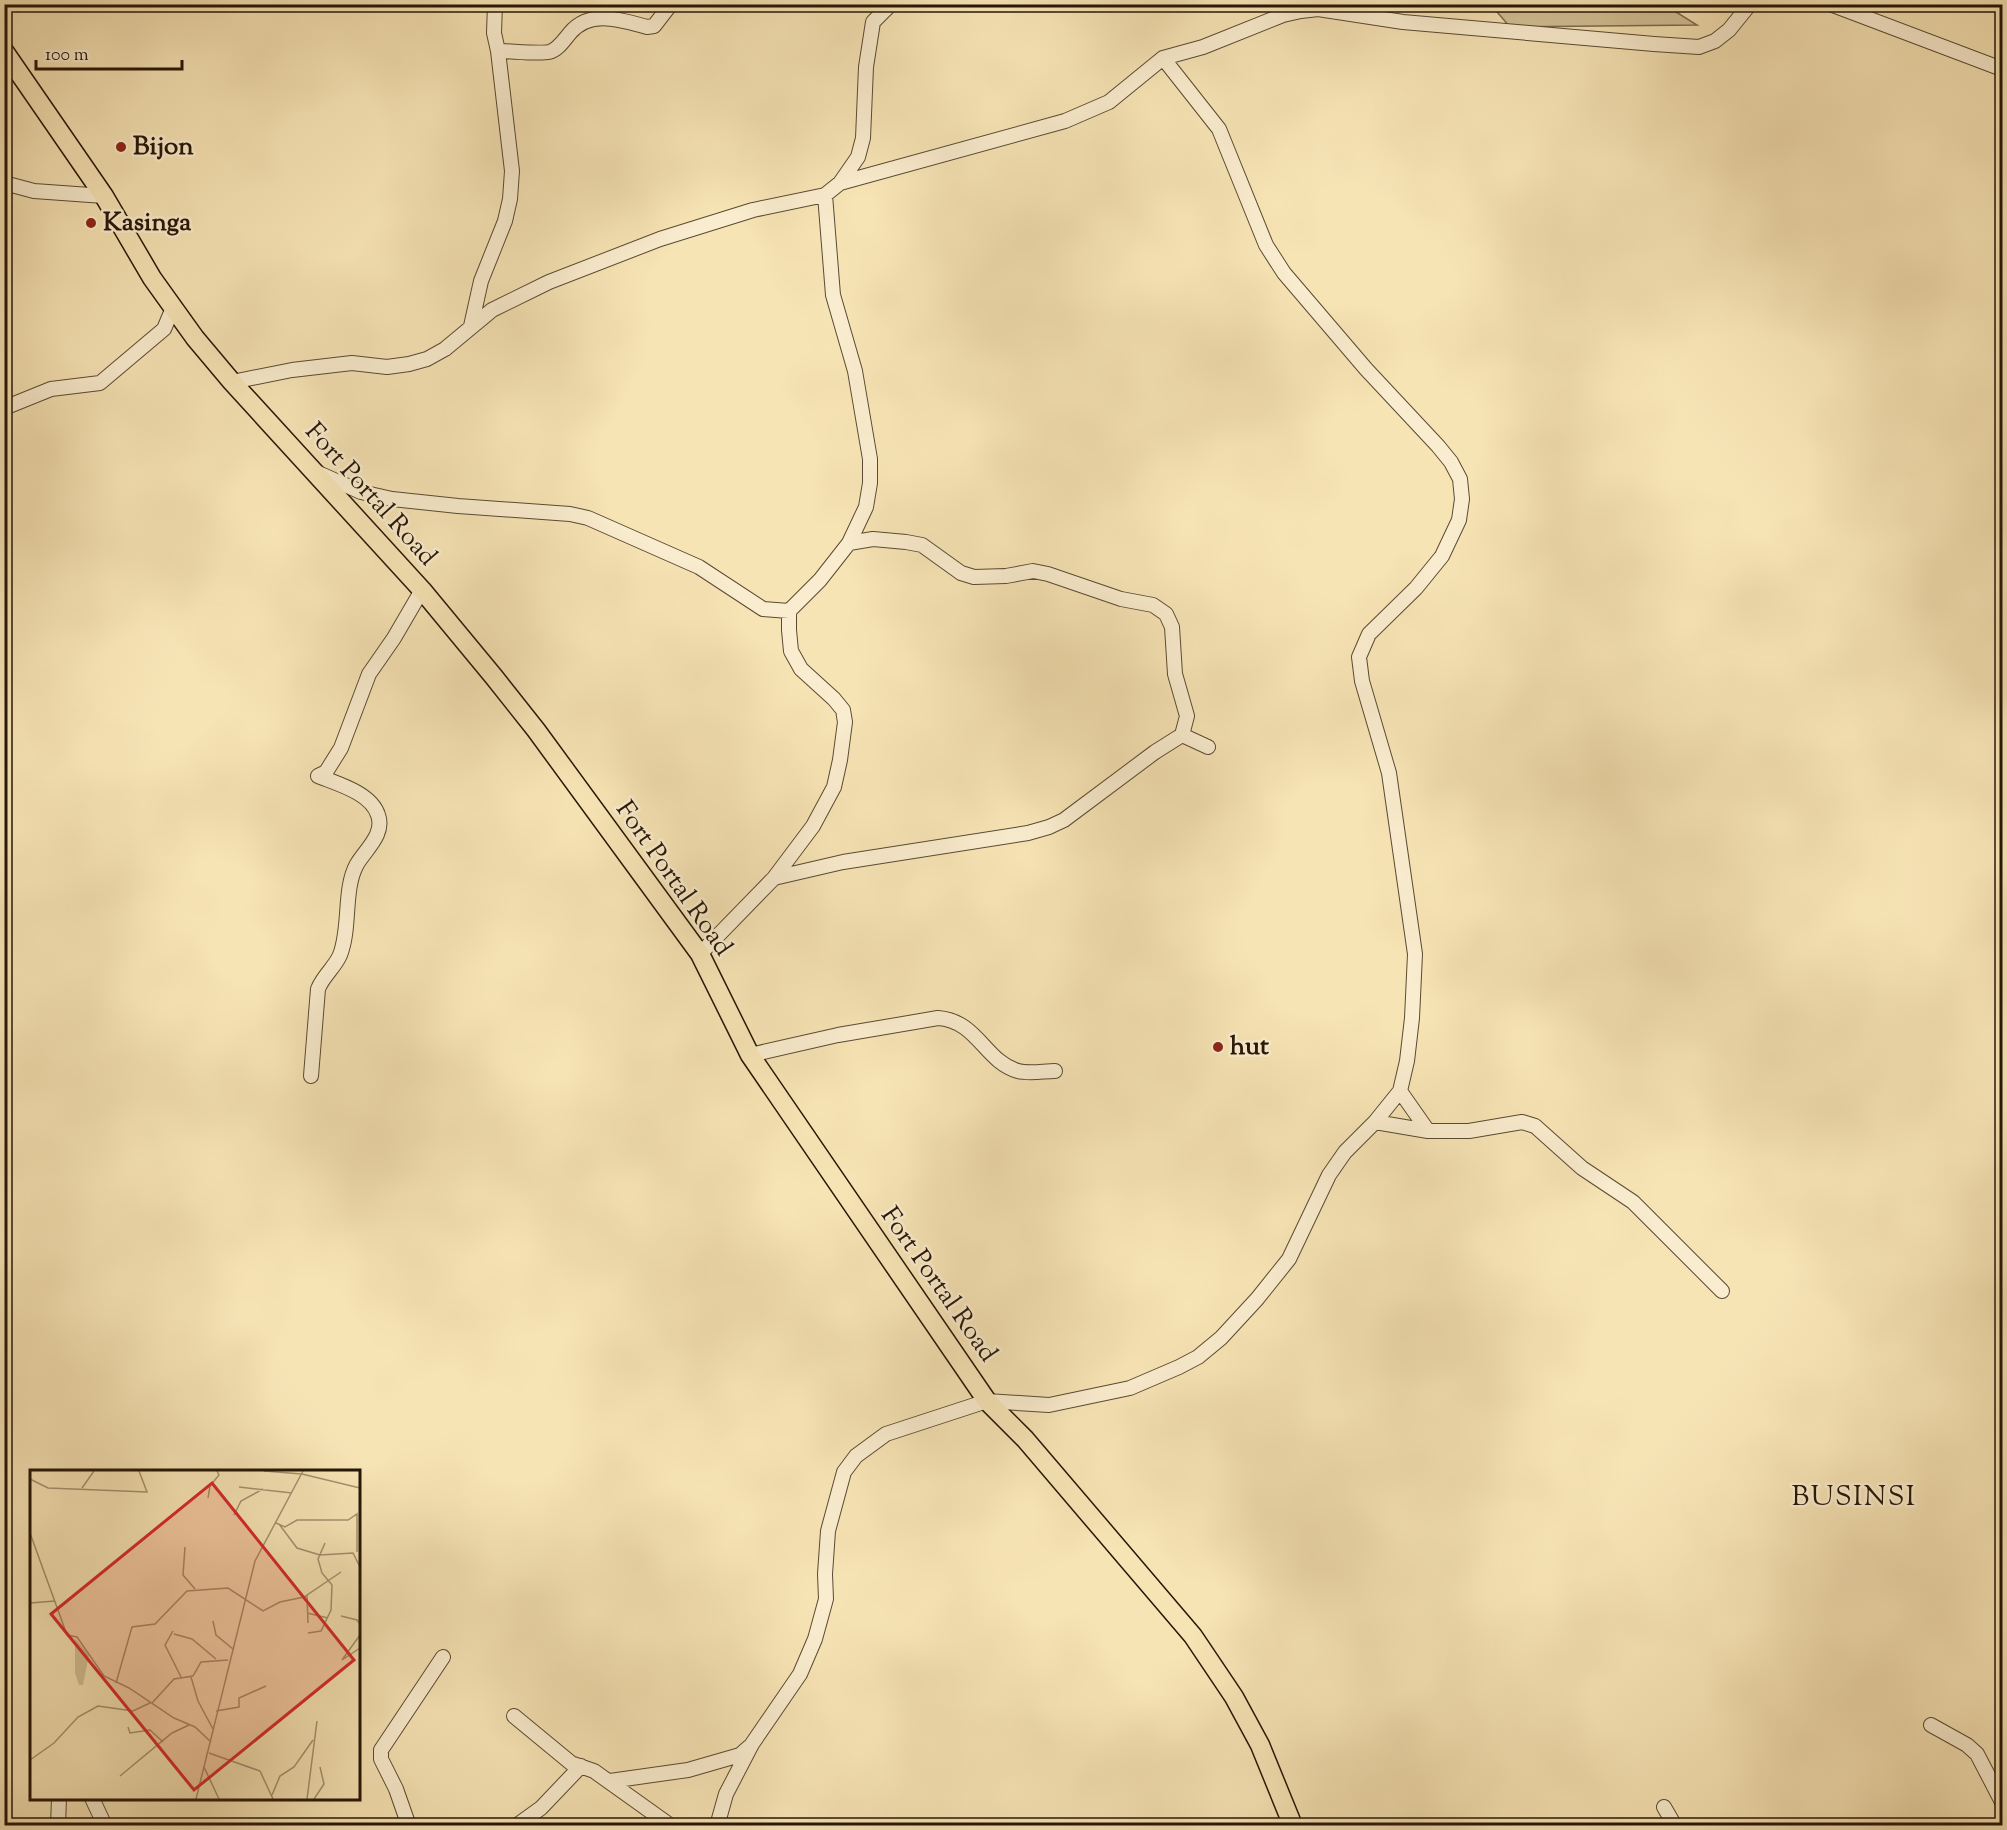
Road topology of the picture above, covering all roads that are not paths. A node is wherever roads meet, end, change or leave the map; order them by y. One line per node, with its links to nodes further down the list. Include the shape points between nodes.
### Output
1 (495, 4): 7 (street)
2 (671, 4): 7 (street, via 654,26 600,17 581,23 548,52)
3 (891, 4): 11 (street, via 873,22 866,67 863,138 858,157)
4 (1750, 4): 8 (street, via 1729,30 1699,47 1403,22 1318,9 1283,15 1203,47)
5 (1830, 4): 9 (street)
6 (4, 51): 13 (main road, Fort Portal Road)
7 (498, 51): 15 (street, via 512,171 510,199 481,281)
8 (1163, 57): 11 (street, via 1109,102 1065,122); 31 (street, via 1219,129 1266,245 1284,273 1451,462 1460,479 1459,520 1442,556 1369,634 1359,657 1362,681 1389,773 1415,954 1412,1018)
9 (2002, 69)
10 (4, 183): 13 (street, via 34,191)
11 (840, 183): 12 (street)
12 (825, 195): 15 (street, via 753,210 603,259 511,300); 19 (street, via 833,295 855,370 870,459 870,483)
13 (104, 196): 14 (main road, Fort Portal Road)
14 (173, 308): 16 (main road, Fort Portal Road); 17 (street, via 164,329 100,383 51,389)
15 (471, 326): 16 (street, via 445,349 409,364 387,367 352,363)
16 (232, 382): 18 (main road, Fort Portal Road)
17 (4, 408)
18 (313, 470): 22 (main road, Fort Portal Road); 23 (street, via 361,492 392,499 588,518 699,567 763,609)
19 (861, 521): 20 (street); 21 (street)
20 (873, 539): 21 (street); 24 (street, via 922,545 961,573 974,577 1033,571 1153,605 1166,614 1172,627 1175,674 1187,716)
21 (849, 543): 23 (street)
22 (422, 590): 27 (main road, Fort Portal Road, via 536,730); 30 (street, via 369,674 341,748 326,772 318,776 368,801 378,813 380,824 354,873 340,955 318,989)
23 (789, 611): 26 (street, via 791,651 801,669 843,710 845,722 834,787 813,826)
24 (1182, 735): 25 (street); 26 (street, via 1049,827 843,862)
25 (1208, 747)
26 (774, 878): 27 (street)
27 (700, 954): 28 (main road, Fort Portal Road)
28 (750, 1054): 29 (street, via 944,1018 975,1034 1010,1067 1020,1071); 35 (main road, Fort Portal Road)
29 (1055, 1071)
30 (311, 1076)
31 (1400, 1091): 32 (street); 33 (street)
32 (1375, 1122): 33 (street); 35 (street, via 1358,1137 1329,1175 1289,1259 1221,1338 1198,1357 1130,1388 1049,1405)
33 (1428, 1131): 34 (street, via 1469,1131 1522,1122 1535,1126 1582,1168 1633,1202)
34 (1722, 1291)
35 (987, 1401): 39 (street, via 886,1434 856,1456 844,1472 828,1531 824,1614 800,1674); 52 (main road, Fort Portal Road, via 1025,1439 1193,1636 1240,1707)
36 (443, 1657): 48 (street, via 381,1750 381,1759)
37 (514, 1716): 40 (street)
38 (1931, 1725): 44 (street, via 1977,1754)
39 (752, 1744): 41 (street, via 740,1755 688,1770); 51 (street, via 726,1794)
40 (581, 1766): 41 (street); 49 (street, via 541,1808)
41 (610, 1782): 50 (street)
42 (59, 1800): 46 (street)
43 (93, 1800): 47 (street)
44 (2002, 1802)
45 (1664, 1808): 53 (street)
46 (58, 1826)
47 (105, 1826)
48 (409, 1826)
49 (516, 1826)
50 (671, 1826)
51 (717, 1826)
52 (1293, 1826)
53 (1675, 1826)

